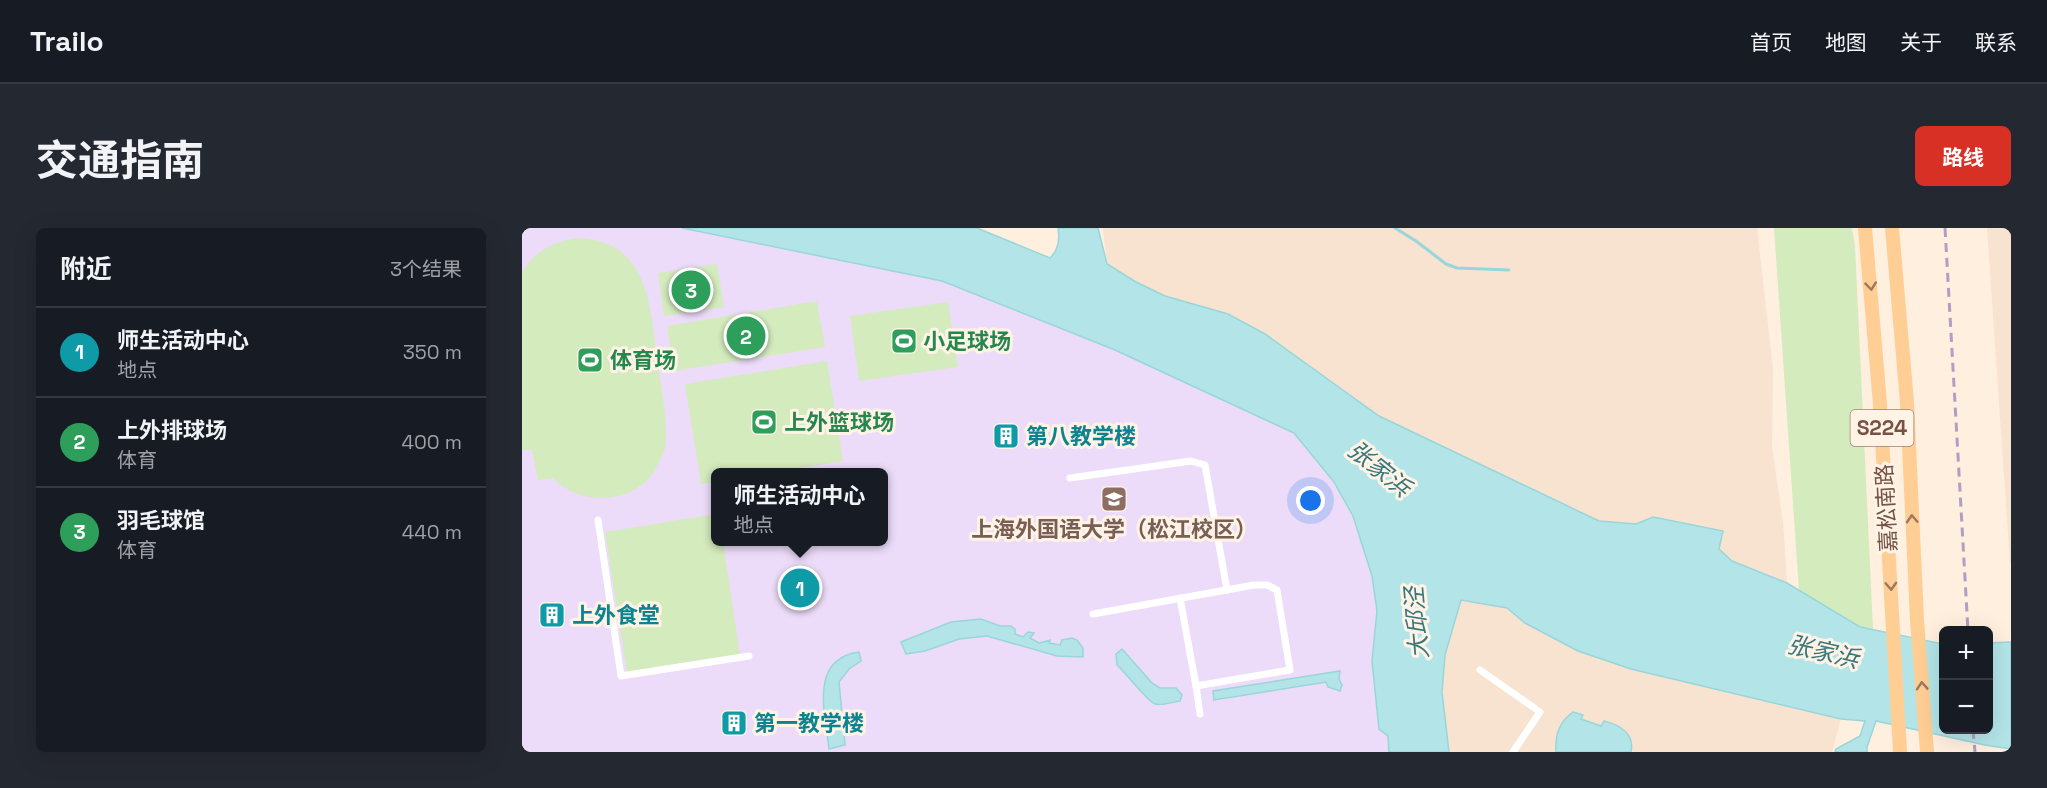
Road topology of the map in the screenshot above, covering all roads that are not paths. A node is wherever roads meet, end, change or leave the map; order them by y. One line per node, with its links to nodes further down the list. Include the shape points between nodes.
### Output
1 (1865, 228): 14 (main road, 嘉松南路 / S224, one-way to 14, via 1880,404)
2 (1892, 228): 12 (main road, 嘉松南路 / S224, one-way to 2)
3 (1070, 478): 5 (street, via 1191,460 1205,465)
4 (598, 520): 8 (street, via 621,676)
5 (1227, 590): 6 (street); 10 (street, via 1254,585 1277,590 1290,670)
6 (1180, 598): 7 (street); 10 (street)
7 (1093, 614)
8 (749, 656)
9 (1480, 670): 13 (street, via 1540,712)
10 (1196, 686): 11 (street)
11 (1200, 714)
12 (1927, 748)
13 (1513, 752)
14 (1900, 752)

